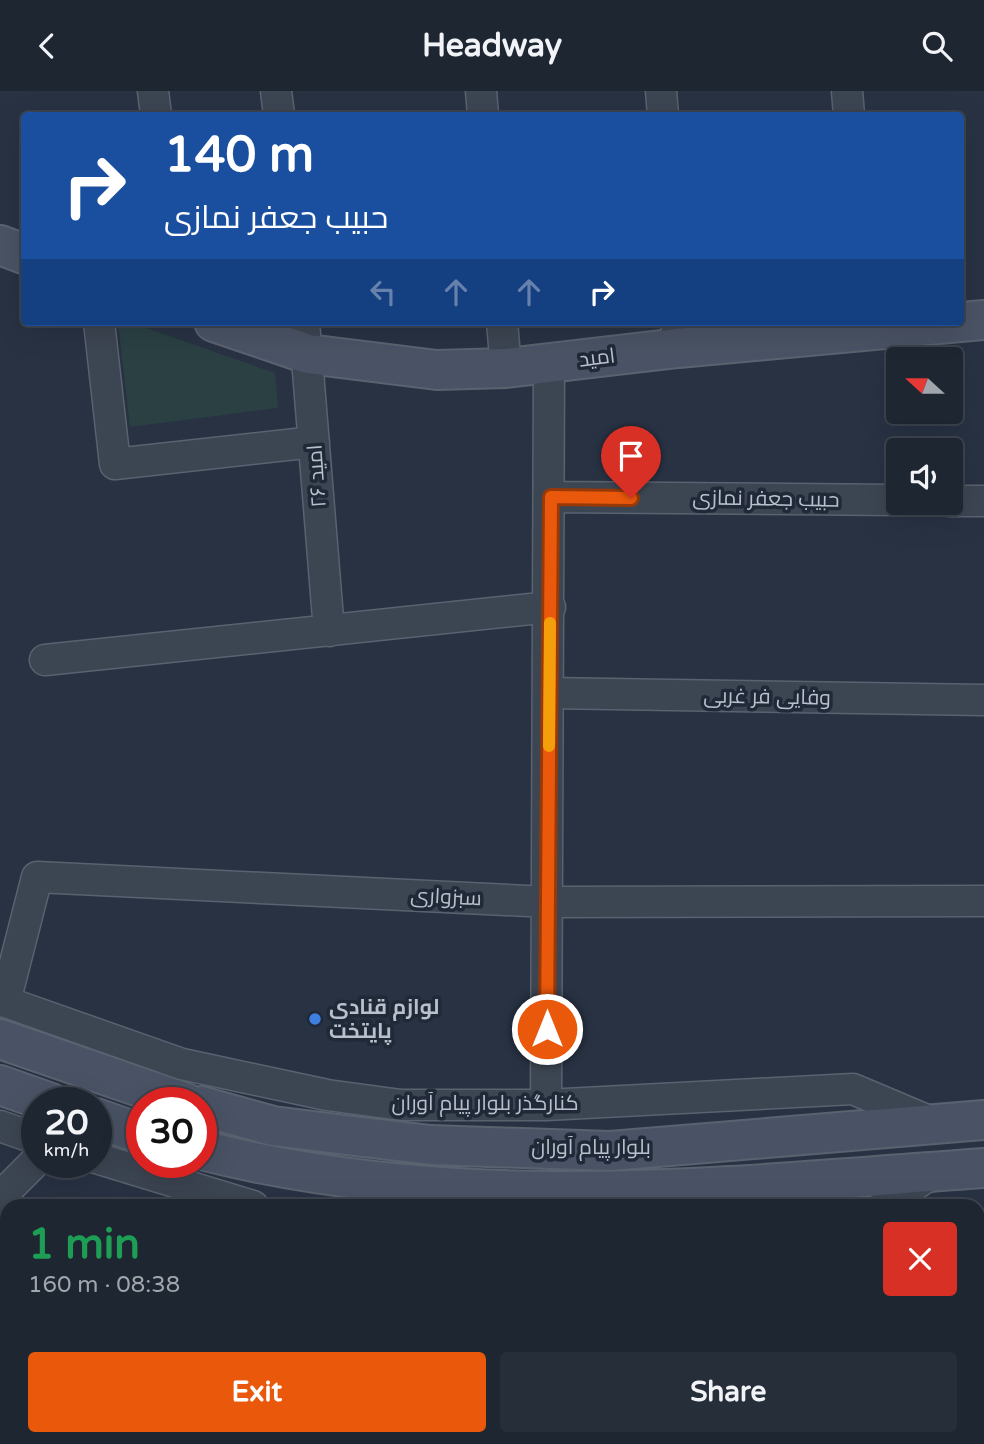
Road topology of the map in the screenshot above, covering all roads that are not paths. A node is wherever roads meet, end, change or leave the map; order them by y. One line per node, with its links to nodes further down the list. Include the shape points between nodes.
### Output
1 (153, 91): 6 (street)
2 (276, 91): 7 (street)
3 (481, 91): 8 (street)
4 (661, 91): 9 (street)
5 (847, 91): 10 (street)
6 (156, 112)
7 (279, 112)
8 (483, 112)
9 (663, 112)
10 (849, 112)
11 (0, 245): 12 (main road)
12 (21, 253)
13 (984, 320): 14 (main road, امید)
14 (964, 321)
15 (99, 326): 23 (street, via 115,464)
16 (237, 326): 20 (main road, امید)
17 (502, 326): 22 (street)
18 (867, 326): 19 (main road, امید)
19 (677, 335): 21 (main road, امید)
20 (306, 338): 22 (main road, امید, via 438,370); 23 (street, امید ۲۶)
21 (549, 364): 22 (main road, امید); 24 (street)
22 (506, 368)
23 (314, 442): 29 (street, امید ۲۶)
24 (551, 497): 25 (street, حبیب جعفر نمازی); 28 (street)
25 (886, 500)
26 (963, 501): 27 (street)
27 (984, 501)
28 (550, 607): 29 (street); 31 (street)
29 (329, 631): 30 (street)
30 (45, 660)
31 (549, 693): 32 (street, وفایی فر غربی); 34 (street)
32 (984, 701)
33 (984, 901): 34 (street, سبزواری)
34 (548, 902): 35 (street, سبزواری, via 37,877); 40 (street)
35 (2, 1001): 40 (street, کنارگذر بلوار پیام آوران, via 182,1064 327,1095 401,1105)
36 (0, 1039): 38 (main road)
37 (0, 1085): 39 (main road)
38 (140, 1087)
39 (21, 1092)
40 (546, 1105): 43 (street, کنارگذر بلوار پیام آوران, via 853,1089)
41 (217, 1111): 43 (main road, بلوار پیام آوران, via 273,1126 418,1143 610,1151)
42 (984, 1120): 43 (main road, بلوار پیام آوران)
43 (936, 1124)
44 (0, 1126): 45 (street)
45 (21, 1133)
46 (217, 1154): 49 (main road, بلوار پیام آوران, via 359,1181 481,1190 619,1193)
47 (112, 1163): 52 (street)
48 (984, 1168): 49 (main road, بلوار پیام آوران)
49 (936, 1171): 53 (street)
50 (21, 1176): 51 (street)
51 (0, 1197)
52 (229, 1199)
53 (894, 1199)

